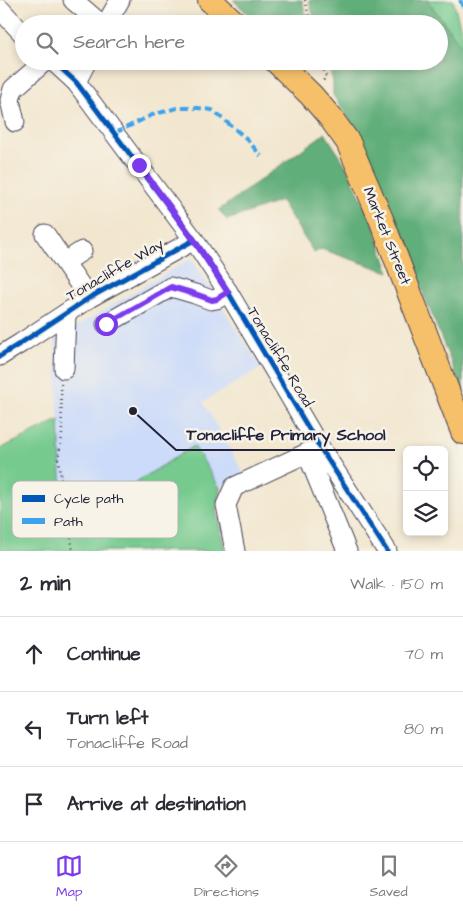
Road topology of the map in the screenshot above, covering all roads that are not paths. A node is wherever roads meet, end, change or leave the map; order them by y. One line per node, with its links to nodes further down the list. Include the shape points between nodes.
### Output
1 (73, 0): 5 (street)
2 (120, 0): 6 (street)
3 (210, 0): 7 (main road)
4 (0, 9): 8 (street)
5 (90, 15)
6 (111, 15)
7 (226, 15)
8 (15, 25)
9 (35, 70): 14 (street, via 13,89 10,100)
10 (63, 70): 13 (street, Tonacliffe Road)
11 (82, 70): 13 (street)
12 (285, 70): 25 (main road, Market Street, via 311,95 348,142)
13 (76, 82): 16 (street, Tonacliffe Road)
14 (15, 122)
15 (45, 234): 18 (street)
16 (194, 240): 19 (street, Tonacliffe Road); 20 (street, Tonacliffe Way)
17 (82, 251): 18 (street)
18 (65, 262): 20 (street)
19 (228, 292): 22 (street, via 212,300 171,287); 26 (street, Tonacliffe Road)
20 (89, 298): 21 (street, Tonacliffe Way)
21 (66, 314): 23 (street, Tonacliffe Way); 24 (street)
22 (106, 324)
23 (0, 356)
24 (64, 369)
25 (463, 432)
26 (313, 450): 27 (street, via 234,487 226,505); 28 (street); 29 (street, Tonacliffe Road)
27 (235, 551)
28 (347, 551)
29 (387, 551)

